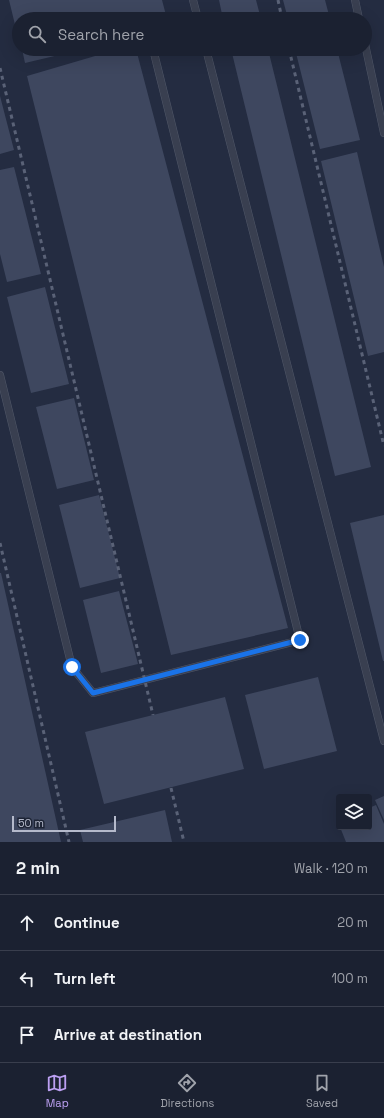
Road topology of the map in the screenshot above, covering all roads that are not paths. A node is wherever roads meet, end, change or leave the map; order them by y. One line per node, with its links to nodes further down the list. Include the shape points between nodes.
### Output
1 (193, 0): 3 (lane)
2 (355, 0): 4 (lane)
3 (196, 12)
4 (358, 12)
5 (155, 56): 9 (lane, via 300,640 93,693 72,667)
6 (208, 56): 10 (lane)
7 (368, 56): 8 (lane)
8 (384, 133)
9 (0, 375)
10 (384, 740)

